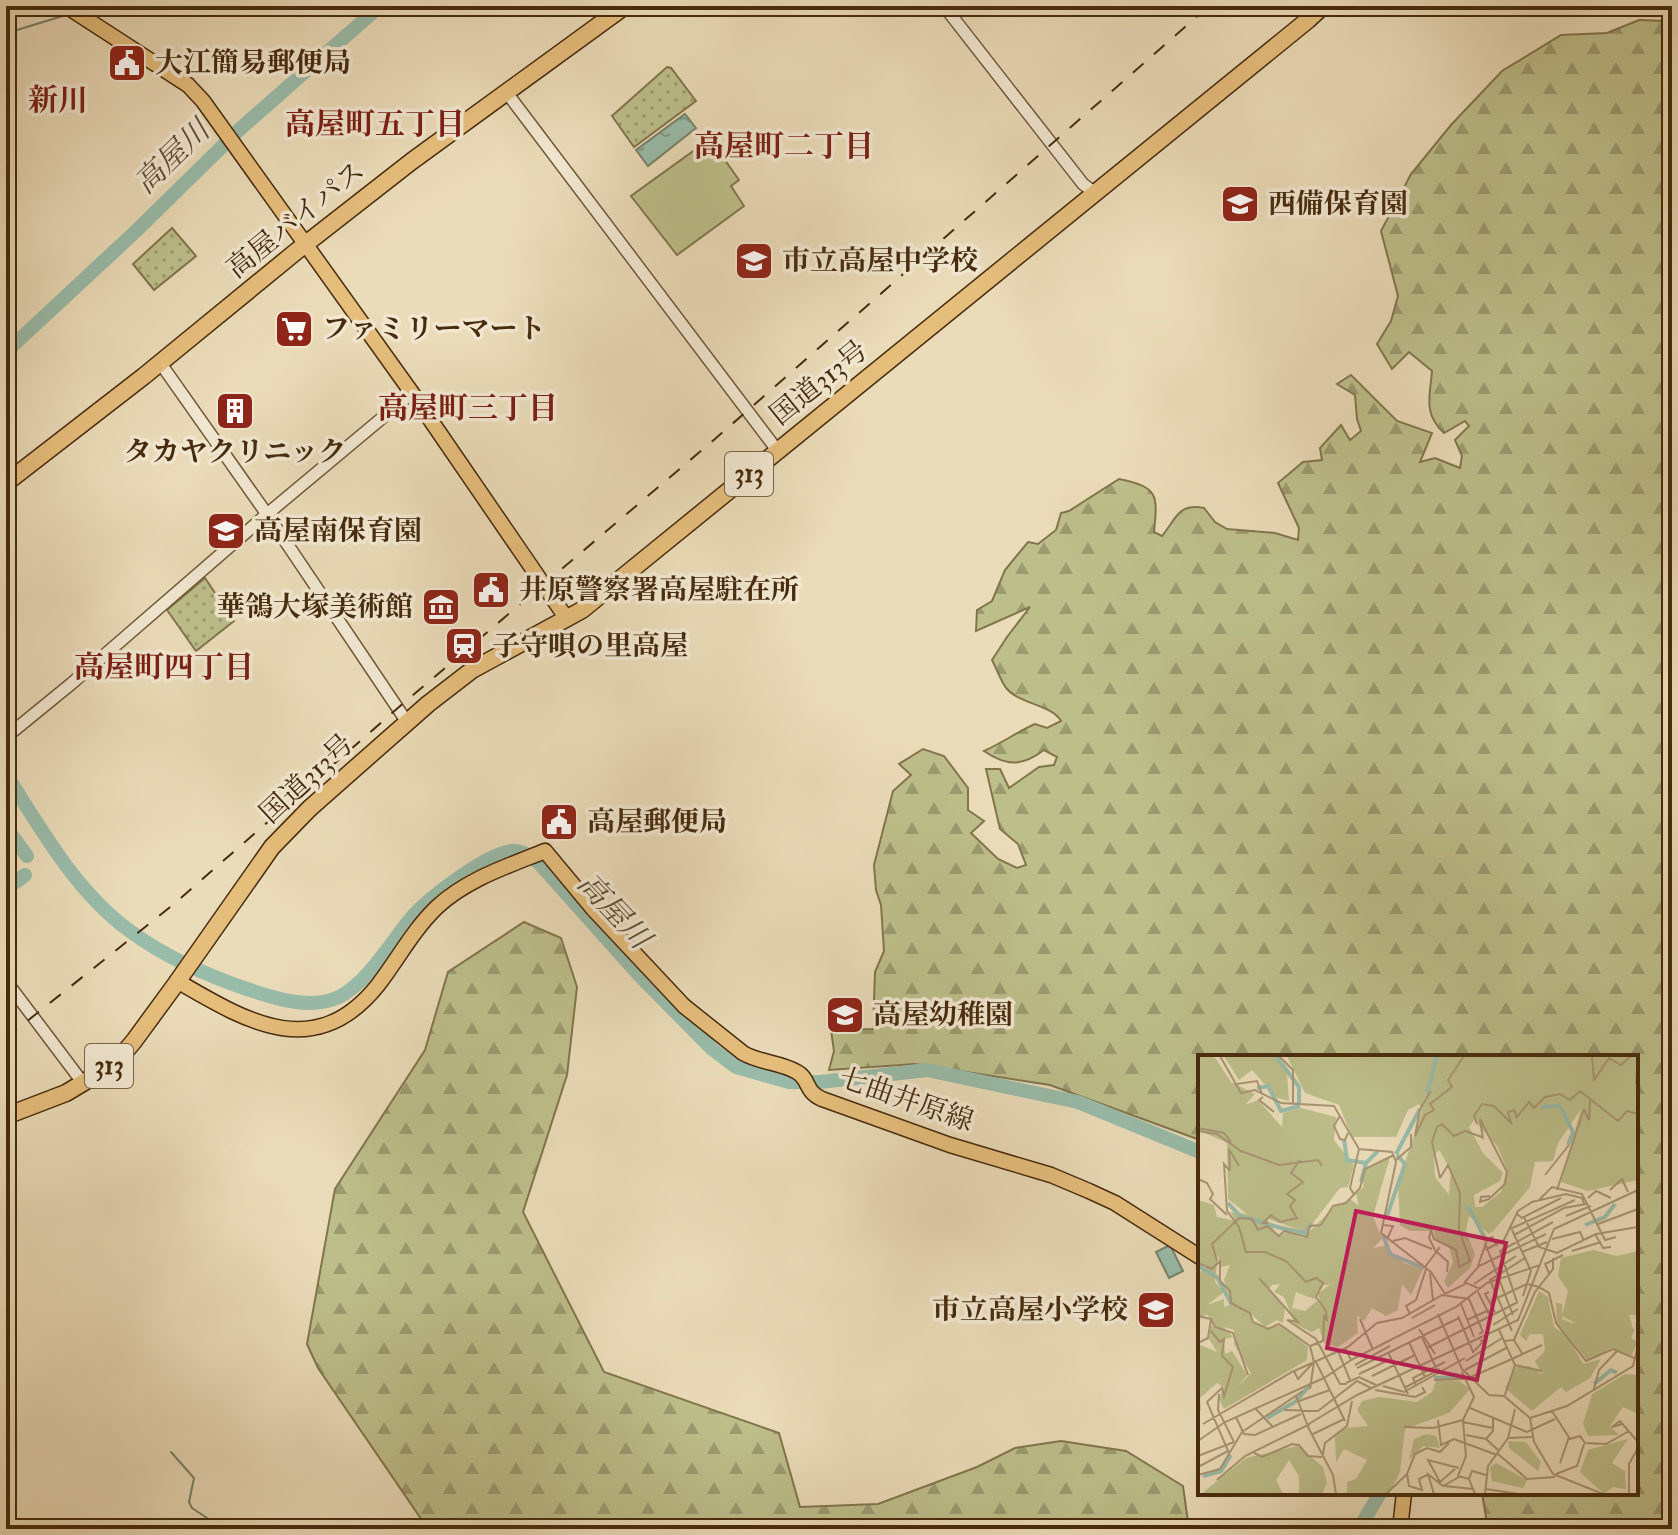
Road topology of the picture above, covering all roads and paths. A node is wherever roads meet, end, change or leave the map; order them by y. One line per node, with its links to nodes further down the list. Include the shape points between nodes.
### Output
1 (66, 6): 7 (main road, via 188,85)
2 (625, 6): 5 (highway, 高屋バイパス)
3 (944, 6): 6 (street)
4 (1323, 6): 6 (highway, 国道313号 / 313)
5 (507, 93): 7 (highway, 高屋バイパス); 10 (street)
6 (1095, 193): 10 (highway, 国道313号 / 313)
7 (306, 245): 8 (highway, 高屋バイパス); 9 (main road)
8 (161, 364): 11 (highway, 高屋バイパス); 12 (street)
9 (412, 393): 12 (street); 13 (main road)
10 (777, 450): 13 (highway, 国道313号 / 313)
11 (8, 482)
12 (266, 515): 14 (street); 15 (street)
13 (567, 619): 14 (highway, 国道313号 / 313, via 472,670)
14 (407, 722): 16 (highway, 国道313号 / 313, via 272,847)
15 (6, 737)
16 (179, 979): 18 (highway, 国道313号 / 313, via 126,1051); 20 (main road, 七曲井原線, via 267,1026 328,1024 368,998 440,905 476,880 545,851 684,1006 753,1059 794,1070 822,1099 1089,1191)
17 (6, 981): 18 (street)
18 (83, 1083): 19 (highway, 国道313号 / 313)
19 (6, 1116)
20 (1198, 1256)
21 (1404, 1495): 22 (main road)
22 (1400, 1529)

